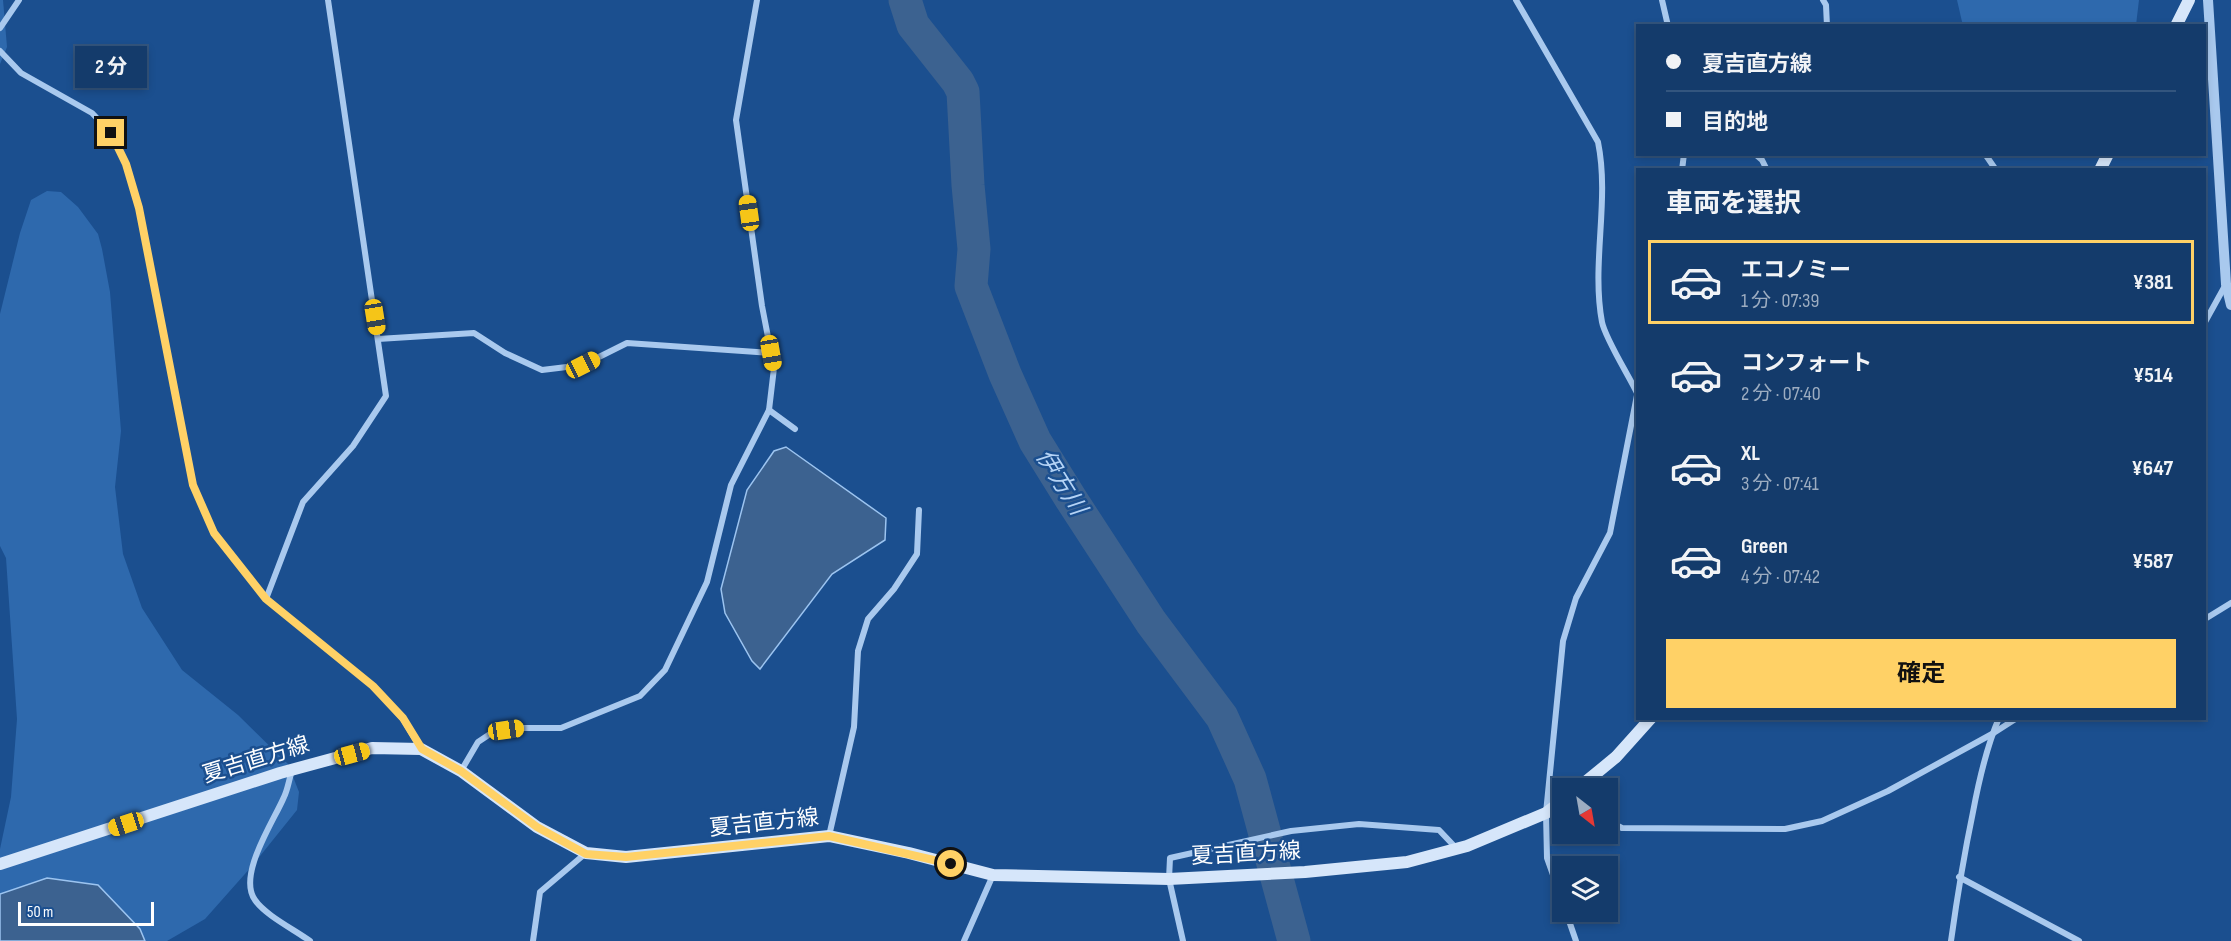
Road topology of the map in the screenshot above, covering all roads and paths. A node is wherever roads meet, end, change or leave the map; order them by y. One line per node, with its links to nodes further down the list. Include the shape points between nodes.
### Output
1 (19, 0): 12 (street)
2 (328, 0): 19 (street)
3 (757, 0): 20 (street, via 736,120)
4 (1516, 0): 21 (street, via 1598,142 1603,167 1598,278 1602,325)
5 (1662, 0): 9 (street)
6 (1823, 0): 10 (street, via 1827,5)
7 (2189, 0): 11 (main road)
8 (2208, 0): 16 (street)
9 (1668, 24)
10 (1827, 24)
11 (2177, 24)
12 (0, 28)
13 (0, 51): 26 (street, via 21,73 92,112 111,133 126,164 139,208 193,485 214,533)
14 (1757, 156): 15 (street)
15 (1766, 168)
16 (2226, 284): 17 (street); 18 (street)
17 (2231, 305)
18 (2206, 320)
19 (378, 339): 20 (street, via 474,333 542,370 583,365 627,343); 26 (street, via 386,396 353,446 303,502)
20 (771, 353): 23 (street, via 774,368)
21 (1636, 387)
22 (1636, 401): 38 (street, via 1610,532 1575,598 1563,641)
23 (769, 410): 24 (street); 35 (street, via 731,485 707,582 665,670 640,696 561,728 493,732 478,742)
24 (795, 429)
25 (919, 510): 40 (street, via 918,554 868,619 858,651 854,727)
26 (266, 599): 33 (street, via 373,686 403,718)
27 (2231, 603): 28 (street)
28 (2206, 618)
29 (1649, 720): 36 (main road, via 1616,758)
30 (1999, 720): 32 (street)
31 (2014, 720): 32 (street)
32 (1992, 734): 39 (street, via 1822,821 1785,829); 46 (street)
33 (422, 749): 34 (main road, 夏吉直方線, via 372,748); 35 (main road, 夏吉直方線)
34 (292, 770): 43 (main road, 夏吉直方線); 49 (street, via 285,795 254,858 250,884 254,899)
35 (461, 771): 42 (main road, 夏吉直方線, via 537,827)
36 (1591, 778)
37 (1552, 808): 38 (main road, 夏吉直方線)
38 (1546, 813): 41 (main road, 夏吉直方線); 44 (street, via 1547,858)
39 (1618, 826)
40 (829, 836): 42 (main road, 夏吉直方線, via 626,857); 45 (main road, 夏吉直方線)
41 (1456, 849): 47 (main road, 夏吉直方線, via 1407,861 1305,872); 47 (street, via 1439,830 1359,824 1291,831 1170,858)
42 (586, 854): 50 (street, via 540,892)
43 (0, 864)
44 (1552, 872)
45 (993, 874): 47 (main road, 夏吉直方線); 51 (street)
46 (1959, 877): 54 (street); 55 (street)
47 (1169, 879): 52 (street)
48 (1569, 922): 53 (street)
49 (310, 941)
50 (533, 941)
51 (964, 941)
52 (1183, 941)
53 (1576, 941)
54 (1951, 941)
55 (2079, 941)

